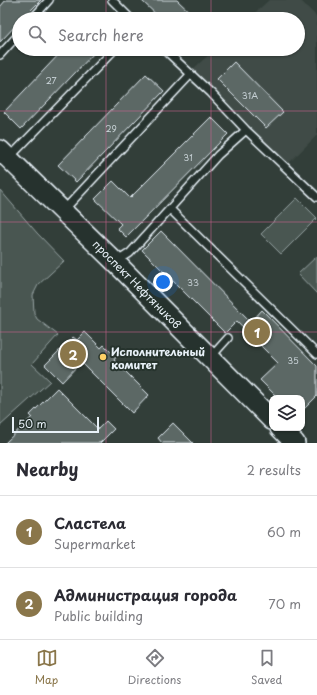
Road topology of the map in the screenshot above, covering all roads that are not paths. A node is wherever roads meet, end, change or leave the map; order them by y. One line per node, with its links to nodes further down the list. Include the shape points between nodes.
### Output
1 (49, 0): 3 (lane)
2 (112, 0): 4 (lane)
3 (38, 12)
4 (124, 12)
5 (12, 42): 6 (lane)
6 (0, 55)
7 (108, 56): 11 (lane)
8 (172, 56): 9 (lane)
9 (191, 74): 10 (lane); 14 (lane)
10 (246, 130): 12 (lane); 13 (lane, via 218,155)
11 (4, 154): 14 (main road, проспект Нефтяников)
12 (317, 198)
13 (170, 209): 15 (lane, via 130,253); 17 (lane)
14 (63, 212): 15 (main road, проспект Нефтяников)
15 (115, 262): 18 (main road, проспект Нефтяников)
16 (228, 338): 18 (lane)
17 (317, 354)
18 (210, 357): 19 (main road, проспект Нефтяников)
19 (269, 417)
20 (283, 431): 21 (main road)
21 (295, 443)

